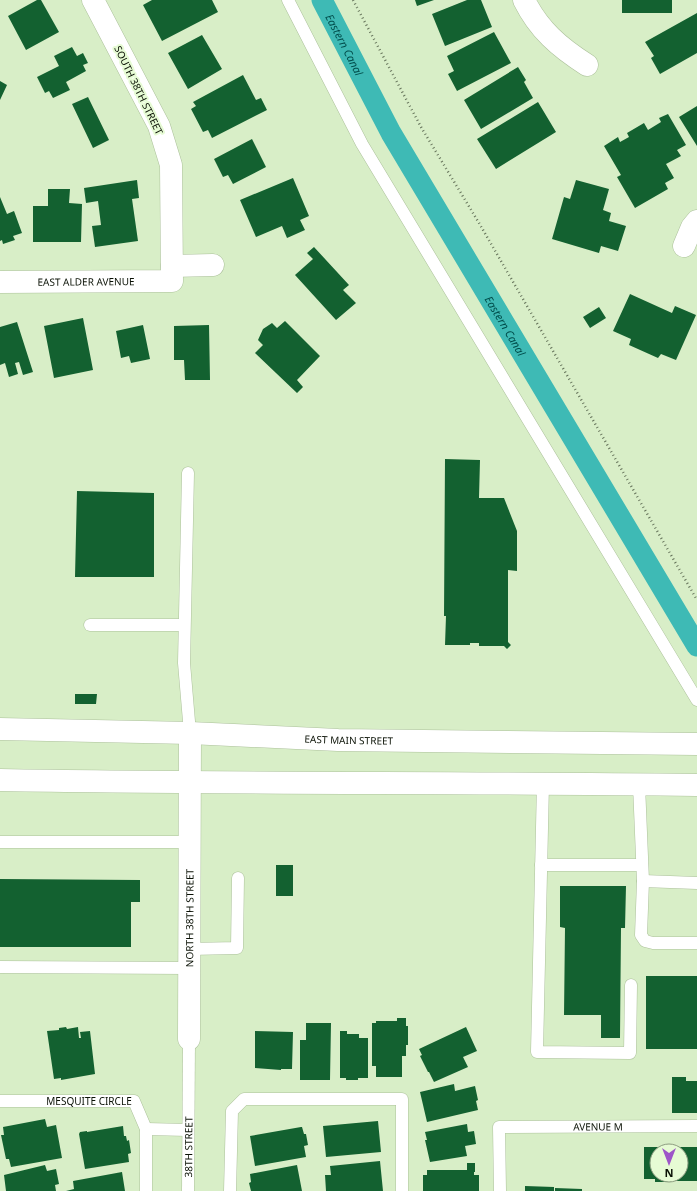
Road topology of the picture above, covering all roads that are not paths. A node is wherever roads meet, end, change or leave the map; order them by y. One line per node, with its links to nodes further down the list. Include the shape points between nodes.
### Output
1 (93, 0): 8 (main road, SOUTH 38TH STREET, via 159,126 171,165)
2 (288, 0): 13 (lane, via 362,144)
3 (524, 0): 4 (main road, via 538,24 548,35)
4 (587, 66)
5 (697, 221): 6 (main road)
6 (684, 246)
7 (213, 265): 8 (main road, EAST ALDER AVENUE)
8 (172, 273): 9 (main road, EAST ALDER AVENUE)
9 (0, 282)
10 (188, 473): 12 (lane)
11 (90, 625): 12 (lane)
12 (184, 625): 15 (lane, via 184,663)
13 (697, 700)
14 (0, 729): 15 (main road, EAST MAIN STREET)
15 (190, 733): 16 (main road, EAST MAIN STREET, via 338,740); 18 (main road, NORTH 38TH STREET)
16 (697, 744)
17 (0, 780): 18 (main road)
18 (190, 783): 19 (main road); 23 (main road, NORTH 38TH STREET)
19 (543, 783): 20 (main road); 24 (lane)
20 (639, 785): 21 (main road); 25 (lane)
21 (697, 785)
22 (0, 842): 23 (lane)
23 (190, 842): 30 (main road, NORTH 38TH STREET)
24 (541, 865): 25 (lane); 32 (lane, via 537,1052 630,1053)
25 (642, 865): 27 (lane)
26 (238, 878): 30 (lane, via 237,948)
27 (643, 881): 28 (lane); 29 (lane, via 642,935 645,941)
28 (697, 883)
29 (697, 943)
30 (189, 958): 31 (lane); 33 (main road, NORTH 38TH STREET)
31 (0, 968)
32 (631, 985)
33 (189, 1039): 35 (lane, NORTH 38TH STREET)
34 (0, 1101): 37 (lane, MESQUITE CIRCLE, via 134,1101)
35 (189, 1104): 38 (lane, 38TH STREET)
36 (697, 1126): 43 (lane, AVENUE M, via 499,1127)
37 (146, 1129): 38 (lane); 39 (lane, MESQUITE CIRCLE)
38 (188, 1130): 40 (lane, 38TH STREET)
39 (146, 1191)
40 (188, 1191)
41 (230, 1191): 42 (lane, via 232,1111 244,1099 402,1099)
42 (402, 1191)
43 (500, 1191)

